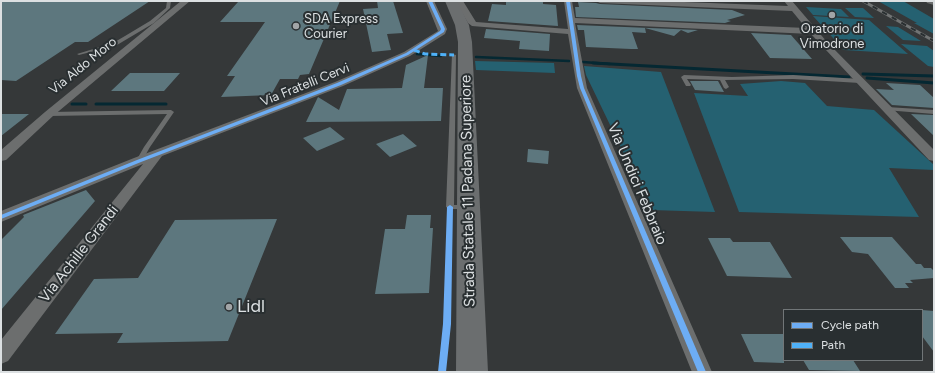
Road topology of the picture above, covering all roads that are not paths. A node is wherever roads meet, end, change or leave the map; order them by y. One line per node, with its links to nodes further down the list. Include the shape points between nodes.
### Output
1 (169, 1): 15 (lane, via 168,8 152,22 127,37 115,44)
2 (186, 1): 23 (street, Via Aldo Moro)
3 (430, 1): 24 (street, Via Fratelli Cervi, via 443,30 426,43 339,84)
4 (568, 1): 12 (street, Via Undici Febbraio)
5 (600, 1): 8 (street)
6 (788, 1): 11 (street)
7 (930, 1): 9 (street)
8 (689, 3): 11 (street); 13 (street)
9 (934, 3)
10 (454, 4): 12 (street, via 473,24); 28 (main road, Strada Statale 11 Padana Superiore, via 465,42)
11 (795, 9): 14 (street)
12 (572, 26): 13 (street); 32 (street, Via Undici Febbraio, via 582,88)
13 (701, 26): 14 (street)
14 (813, 31): 18 (street)
15 (79, 54)
16 (454, 55): 28 (lane)
17 (721, 78): 18 (lane, via 793,77); 19 (lane, via 684,76); 20 (lane)
18 (860, 81): 21 (street)
19 (688, 85)
20 (726, 87)
21 (887, 109): 22 (lane); 26 (street)
22 (934, 112)
23 (49, 114): 25 (street, Via Aldo Moro); 27 (lane, via 172,112)
24 (159, 154): 27 (street, Via Fratelli Cervi); 30 (street, Via Achille Grandi)
25 (1, 157)
26 (934, 157)
27 (139, 161): 29 (street, Via Fratelli Cervi)
28 (459, 207): 31 (main road, Strada Statale 11 Padana Superiore)
29 (1, 217)
30 (1, 355)
31 (472, 372)
32 (702, 372)

